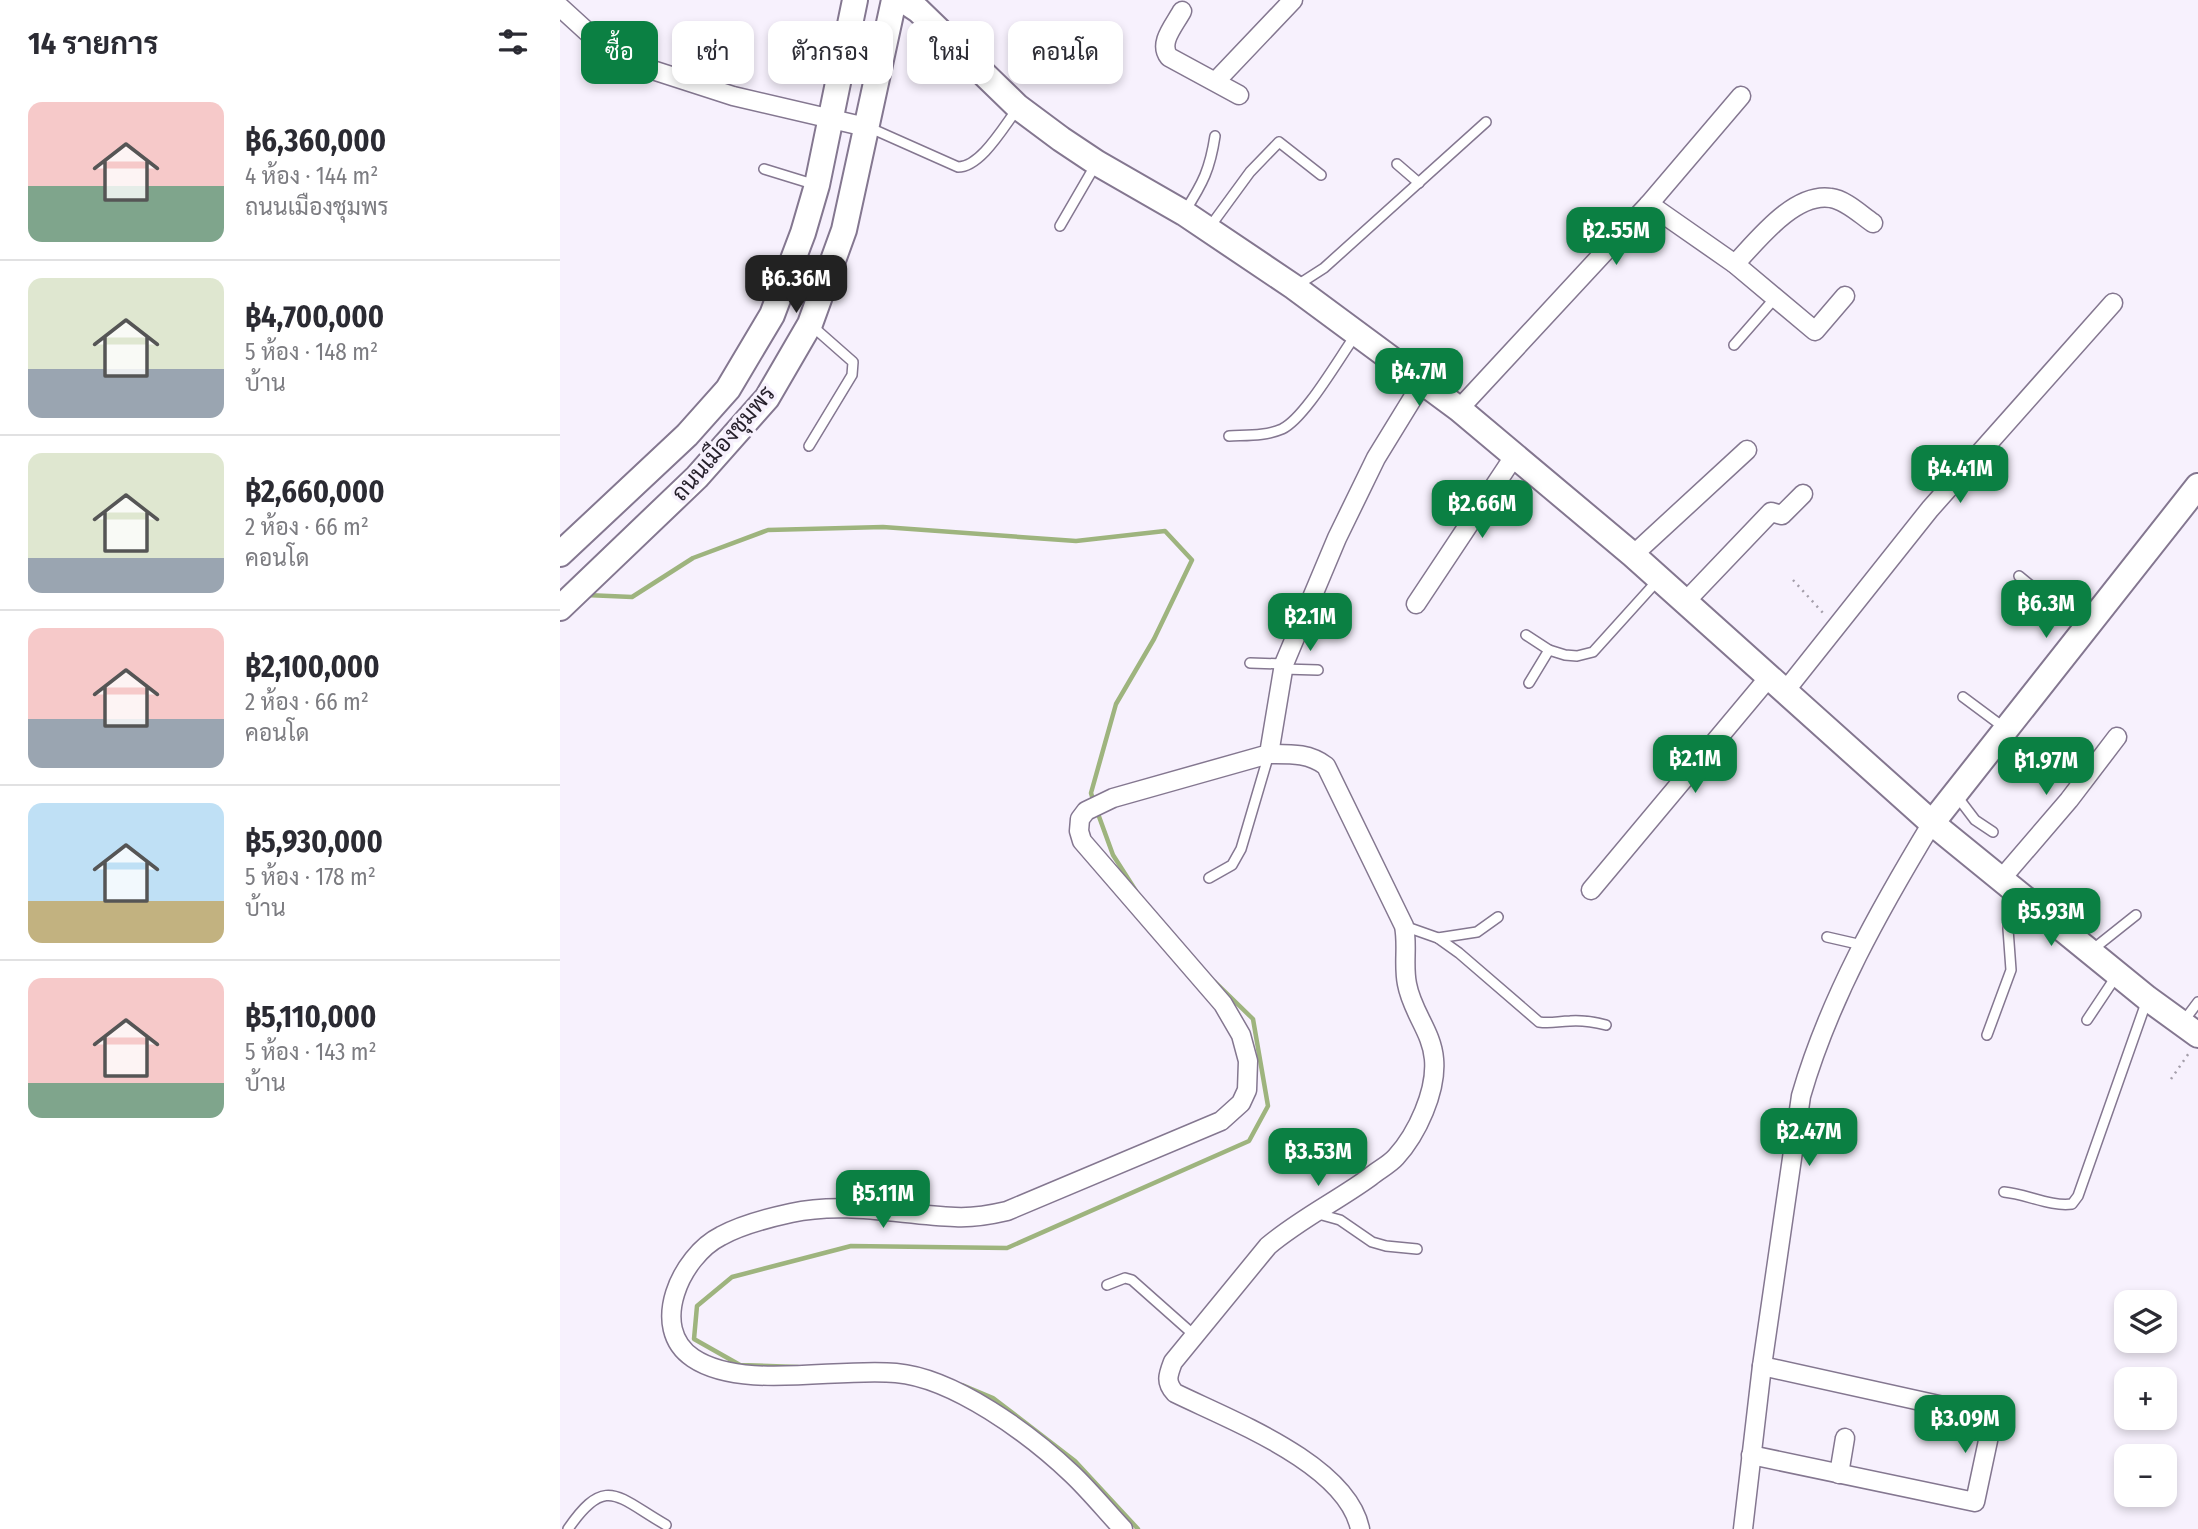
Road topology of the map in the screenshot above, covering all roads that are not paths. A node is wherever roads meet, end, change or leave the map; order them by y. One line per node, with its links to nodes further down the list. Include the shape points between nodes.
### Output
1 (570, 0): 6 (street)
2 (855, 0): 12 (street, ถนนเมืองชุมพร)
3 (894, 0): 14 (street, ถนนเมืองชุมพร)
4 (903, 0): 11 (street)
5 (1293, 0): 8 (street)
6 (560, 7): 12 (street, via 594,38 637,65 733,96)
7 (1182, 11): 8 (street, via 1164,50)
8 (1216, 81): 9 (street)
9 (1239, 95)
10 (1741, 96): 22 (street)
11 (1018, 107): 14 (lane, via 968,167 958,167); 16 (street)
12 (829, 118): 14 (street); 21 (street, ถนนเมืองชุมพร)
13 (1486, 122): 20 (lane)
14 (866, 127): 32 (street, ถนนเมืองชุมพร, via 844,230)
15 (1215, 135): 23 (lane, via 1204,181)
16 (1097, 163): 23 (street); 25 (lane)
17 (1397, 164): 20 (lane)
18 (764, 169): 21 (lane)
19 (1321, 174): 26 (lane, via 1279,142 1250,172)
20 (1419, 183): 28 (lane, via 1324,268)
21 (817, 186): 43 (street, ถนนเมืองชุมพร, via 772,315 728,389 687,435)
22 (1649, 204): 27 (street); 36 (street)
23 (1184, 212): 26 (street)
24 (1874, 223): 27 (street, via 1830,197 1795,205)
25 (1060, 226)
26 (1208, 230): 28 (street)
27 (1734, 264): 30 (street)
28 (1294, 287): 33 (street)
29 (1845, 296): 30 (street, via 1815,331)
30 (1775, 298): 34 (lane)
31 (2113, 303): 57 (street, via 1930,509 1836,626)
32 (810, 324): 38 (lane, via 853,362 852,375); 49 (street, ถนนเมืองชุมพร, via 767,398 697,477)
33 (1356, 334): 35 (street); 37 (lane, via 1297,418 1266,434)
34 (1734, 345)
35 (1422, 383): 36 (street); 54 (street, via 1376,458)
36 (1459, 409): 40 (street)
37 (1229, 436)
38 (808, 446)
39 (1747, 450): 44 (street)
40 (1515, 455): 44 (street); 48 (street)
41 (2198, 486): 50 (street)
42 (1803, 494): 47 (street, via 1782,515 1771,512)
43 (567, 547)
44 (1633, 555): 46 (street)
45 (2019, 576): 50 (lane)
46 (1659, 578): 47 (street); 52 (lane, via 1593,652 1577,656)
47 (1686, 601): 57 (street)
48 (1416, 604)
49 (560, 608)
50 (2084, 629): 59 (street)
51 (1526, 635): 52 (lane)
52 (1549, 650): 56 (lane)
53 (1250, 663): 54 (lane)
54 (1283, 667): 55 (lane); 61 (street)
55 (1318, 670)
56 (1529, 683)
57 (1778, 683): 63 (street); 67 (street)
58 (1963, 697): 59 (lane)
59 (2006, 729): 62 (street)
60 (2117, 737): 66 (street)
61 (1269, 754): 65 (lane, via 1241,849 1232,864); 70 (street, via 1302,754 1326,766); 93 (street, via 1112,798 1086,811 1079,831 1082,841 1223,1004 1241,1035 1248,1061 1247,1090 1241,1103 1221,1121 1007,1211 955,1217 837,1209 793,1213 720,1236 693,1257 674,1295 671,1324 678,1346 694,1358 719,1371 894,1373 953,1389 1039,1446 1073,1475)
62 (1955, 794): 63 (street); 64 (lane, via 1975,820)
63 (1932, 823): 66 (street); 73 (street)
64 (1993, 832)
65 (1209, 878)
66 (2009, 884): 74 (street); 80 (lane, via 2011,970)
67 (1591, 890)
68 (2136, 915): 74 (lane)
69 (1499, 917): 72 (lane, via 1477,932)
70 (1404, 926): 72 (lane); 83 (street, via 1406,982 1434,1059 1427,1109 1396,1157)
71 (1827, 937): 73 (lane)
72 (1438, 939): 79 (lane, via 1539,1022 1590,1021)
73 (1862, 946): 87 (street, via 1813,1055 1801,1096)
74 (2091, 951): 75 (street)
75 (2118, 974): 76 (street); 78 (lane)
76 (2147, 998): 81 (street); 82 (lane, via 2078,1196 2072,1204 2062,1205)
77 (2198, 1002): 81 (lane)
78 (2087, 1020)
79 (1606, 1026)
80 (1987, 1035)
81 (2190, 1036)
82 (2004, 1192)
83 (1314, 1213): 84 (lane, via 1340,1220 1372,1242); 86 (street, via 1268,1246)
84 (1417, 1249)
85 (1107, 1285): 86 (lane, via 1132,1280)
86 (1194, 1335): 94 (street, via 1173,1362 1168,1385 1175,1393 1281,1445 1320,1471 1350,1502)
87 (1762, 1366): 89 (street); 90 (street, via 1993,1417 1975,1502)
88 (1845, 1438): 90 (street)
89 (1751, 1455): 90 (street); 95 (street)
90 (1839, 1474)
91 (666, 1525): 92 (lane, via 606,1494 594,1497)
92 (568, 1529)
93 (1122, 1529)
94 (1360, 1529)
95 (1742, 1529)

